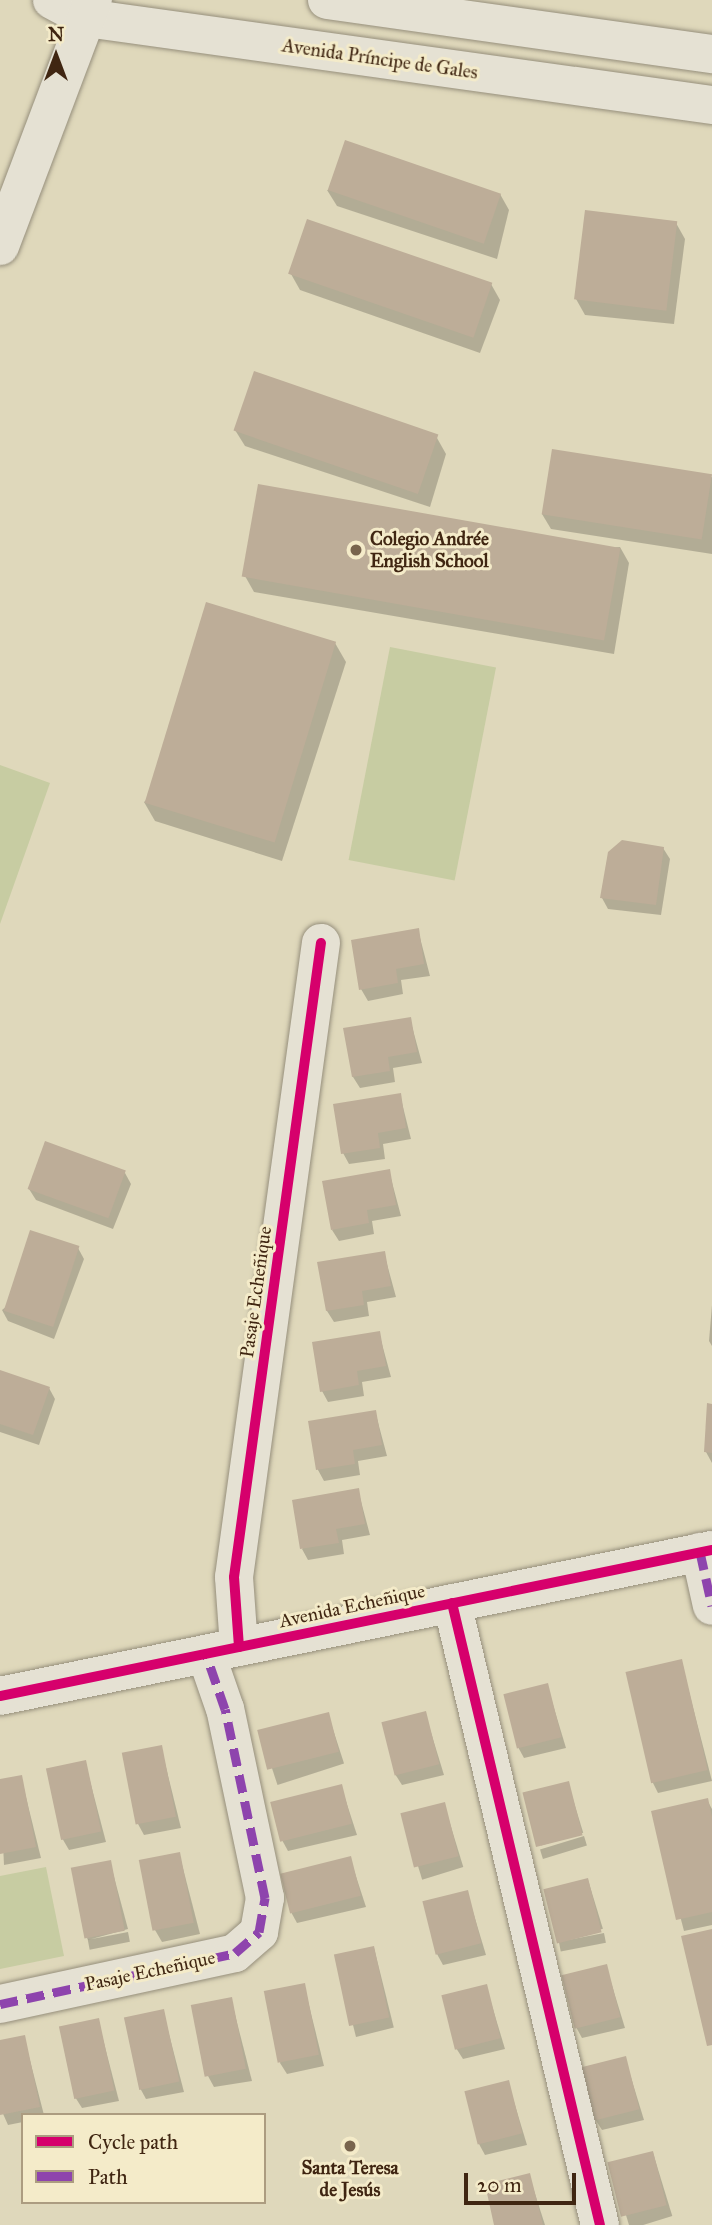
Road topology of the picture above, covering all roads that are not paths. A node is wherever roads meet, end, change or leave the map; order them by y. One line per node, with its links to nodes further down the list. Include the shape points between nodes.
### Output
1 (52, 0): 3 (street, Avenida Príncipe de Gales)
2 (327, 0): 4 (street)
3 (89, 9): 5 (street, Avenida Príncipe de Gales); 6 (street)
4 (712, 54)
5 (712, 105)
6 (0, 246)
7 (321, 943): 11 (street, Pasaje Echeñique)
8 (706, 1551): 9 (street, Avenida Echeñique); 10 (street)
9 (452, 1603): 11 (street, Avenida Echeñique); 14 (street)
10 (712, 1606)
11 (223, 1650): 12 (street, Avenida Echeñique); 13 (street, Pasaje Echeñique, via 225,1709 265,1898 259,1932 235,1953)
12 (0, 1696)
13 (0, 2004)
14 (600, 2225)

